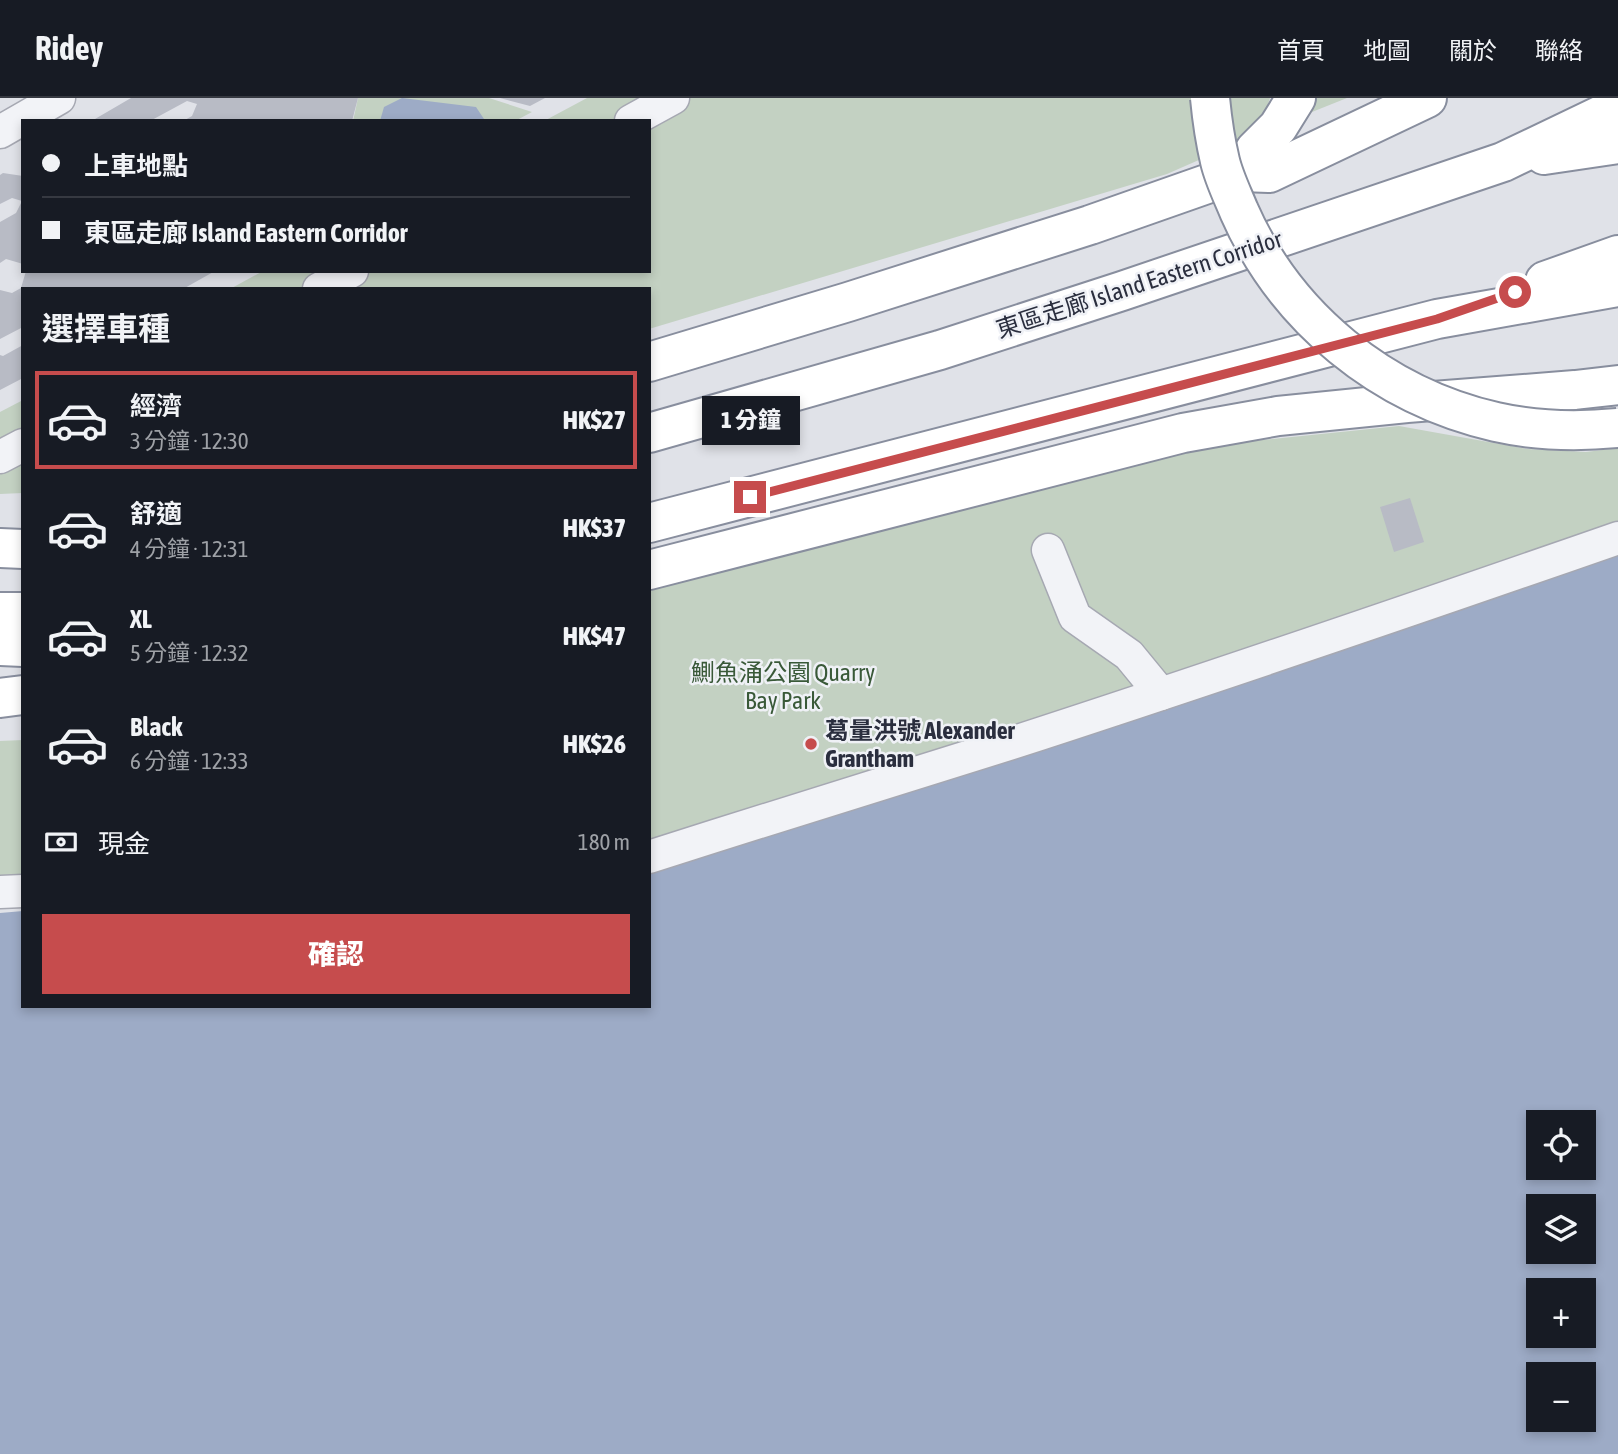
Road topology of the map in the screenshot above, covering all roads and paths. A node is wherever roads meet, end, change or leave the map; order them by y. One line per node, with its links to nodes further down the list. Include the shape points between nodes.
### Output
1 (9, 98): 8 (street)
2 (59, 98): 9 (street)
3 (673, 98): 10 (street)
4 (1210, 98): 23 (highway, bridge, via 1220,163 1248,230 1287,291 1339,345 1387,378 1464,413 1536,428)
5 (1296, 98): 15 (highway)
6 (1427, 98): 15 (highway, via 1269,173)
7 (1618, 107): 14 (highway, 東區走廊 Island Eastern Corridor)
8 (0, 112)
9 (23, 119)
10 (635, 119)
11 (21, 120): 12 (street)
12 (0, 132)
13 (1618, 144): 14 (highway)
14 (1503, 162): 24 (highway, 東區走廊 Island Eastern Corridor, via 940,350)
15 (1241, 172): 21 (highway, via 1090,225)
16 (1618, 255): 20 (highway)
17 (348, 273): 19 (street)
18 (1618, 286): 20 (highway)
19 (323, 287)
20 (1437, 319): 27 (highway)
21 (651, 361)
22 (1618, 385): 32 (highway, via 1278,416 1194,431)
23 (1618, 429)
24 (651, 432)
25 (21, 446): 26 (street)
26 (0, 457)
27 (651, 522)
28 (1618, 538): 37 (street)
29 (0, 548): 30 (highway)
30 (21, 549)
31 (1048, 550): 37 (street, via 1075,617 1129,655)
32 (651, 569)
33 (0, 611): 34 (highway)
34 (21, 612)
35 (0, 646): 36 (highway)
36 (21, 647)
37 (1161, 694): 40 (street)
38 (21, 695): 39 (highway)
39 (0, 698)
40 (651, 856)
41 (21, 891): 42 (street)
42 (0, 892)

